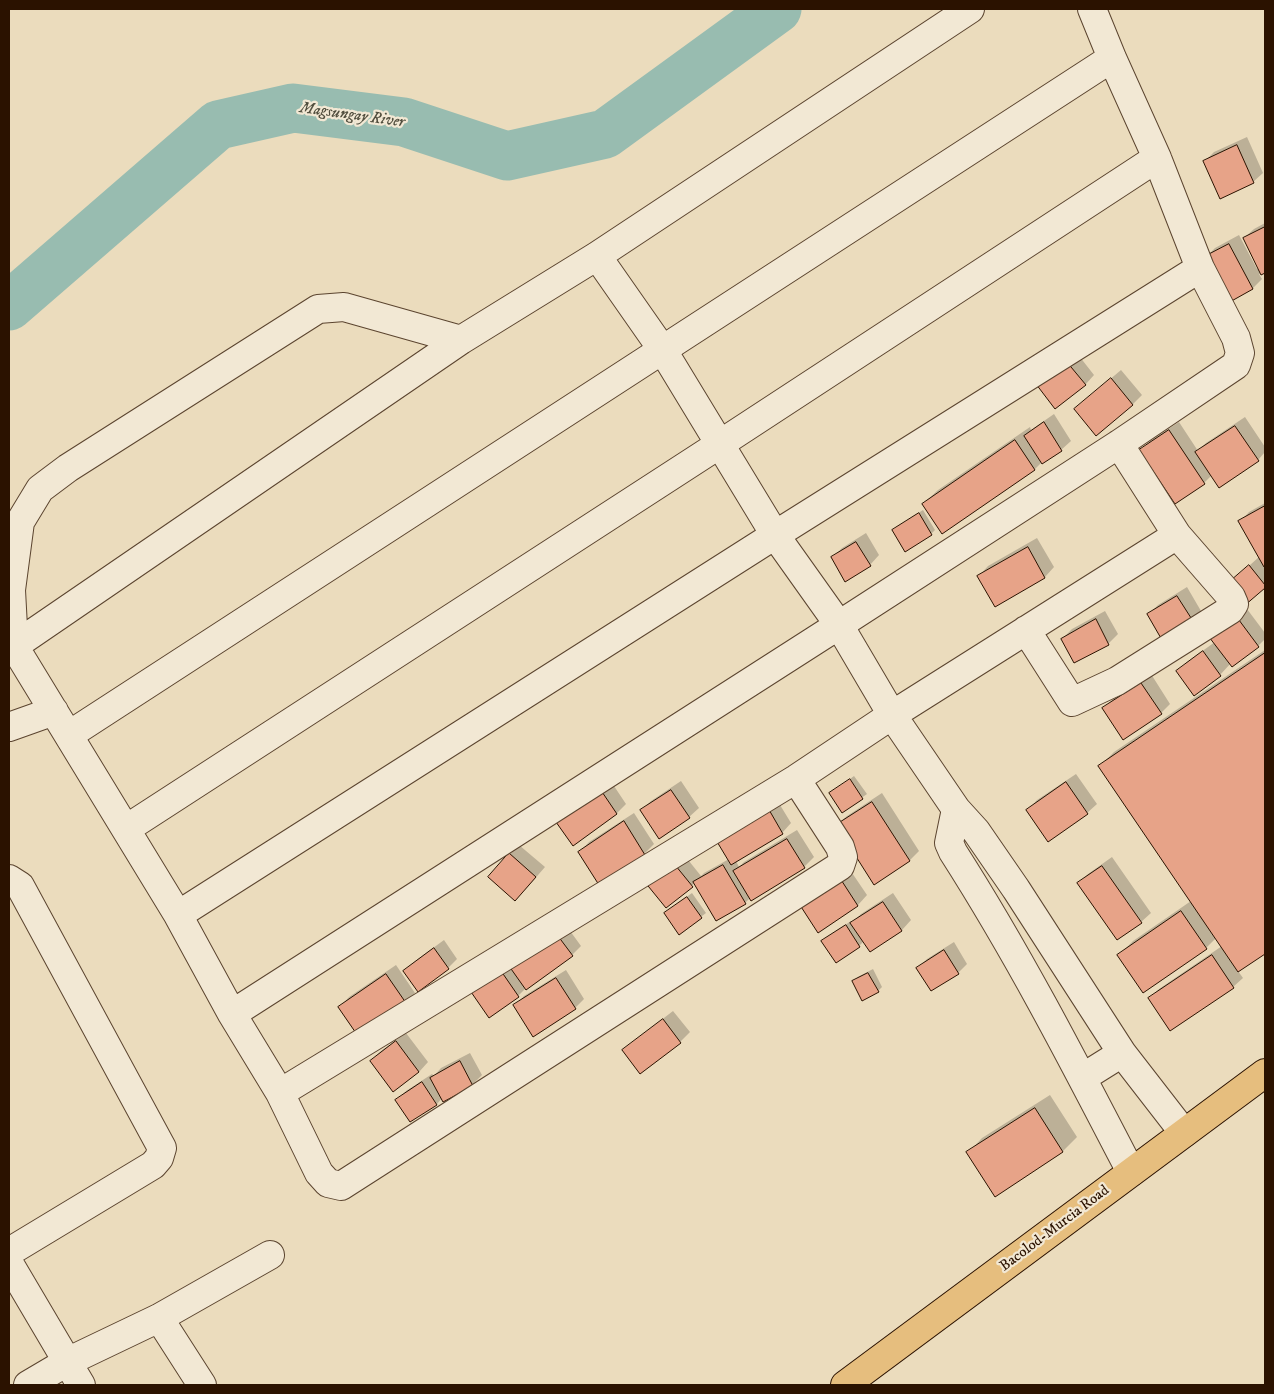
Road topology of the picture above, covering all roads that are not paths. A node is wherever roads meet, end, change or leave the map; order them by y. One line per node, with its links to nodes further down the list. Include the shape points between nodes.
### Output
1 (970, 9): 5 (street)
2 (1092, 9): 3 (street)
3 (1112, 58): 4 (street); 8 (street)
4 (1157, 158): 6 (street); 9 (street)
5 (597, 256): 7 (street); 8 (street)
6 (1200, 268): 10 (street, via 1236,338 1240,353 1236,365); 11 (street)
7 (461, 340): 15 (street); 15 (street, via 344,307 318,309 68,468 40,489 20,522 11,590)
8 (662, 349): 9 (street); 19 (street)
9 (720, 444): 11 (street); 22 (street)
10 (1119, 444): 12 (street); 13 (street)
11 (775, 536): 13 (street); 26 (street)
12 (1177, 536): 14 (street); 14 (street, via 1232,597 1234,604 1230,610 1118,681 1072,702)
13 (839, 625): 17 (street); 27 (street)
14 (1026, 630): 17 (street)
15 (14, 646): 16 (street)
16 (54, 711): 18 (street); 19 (street)
17 (892, 715): 20 (street); 21 (street)
18 (9, 727)
19 (69, 735): 22 (street)
20 (796, 779): 31 (street); 31 (street, via 840,847 843,857 840,866 341,1186 328,1183 319,1173)
21 (956, 809): 24 (street, via 976,831); 25 (street, via 949,843)
22 (126, 829): 26 (street)
23 (9, 879): 34 (street, via 20,886 162,1148 153,1166)
24 (1016, 889): 25 (street); 28 (street)
25 (986, 904): 30 (street)
26 (178, 915): 27 (street)
27 (232, 1014): 31 (street)
28 (1122, 1053): 30 (street); 32 (street)
29 (1265, 1073): 32 (main road, Bacolod-Murcia Road)
30 (1082, 1078): 33 (street)
31 (280, 1093)
32 (1184, 1133): 33 (main road, Bacolod-Murcia Road)
33 (1131, 1172): 42 (main road, Bacolod-Murcia Road)
34 (9, 1252)
35 (270, 1255): 37 (street)
36 (9, 1263): 38 (street)
37 (159, 1318): 38 (street); 41 (street)
38 (67, 1362): 39 (street); 40 (street)
39 (28, 1385)
40 (81, 1385)
41 (202, 1385)
42 (845, 1385)

